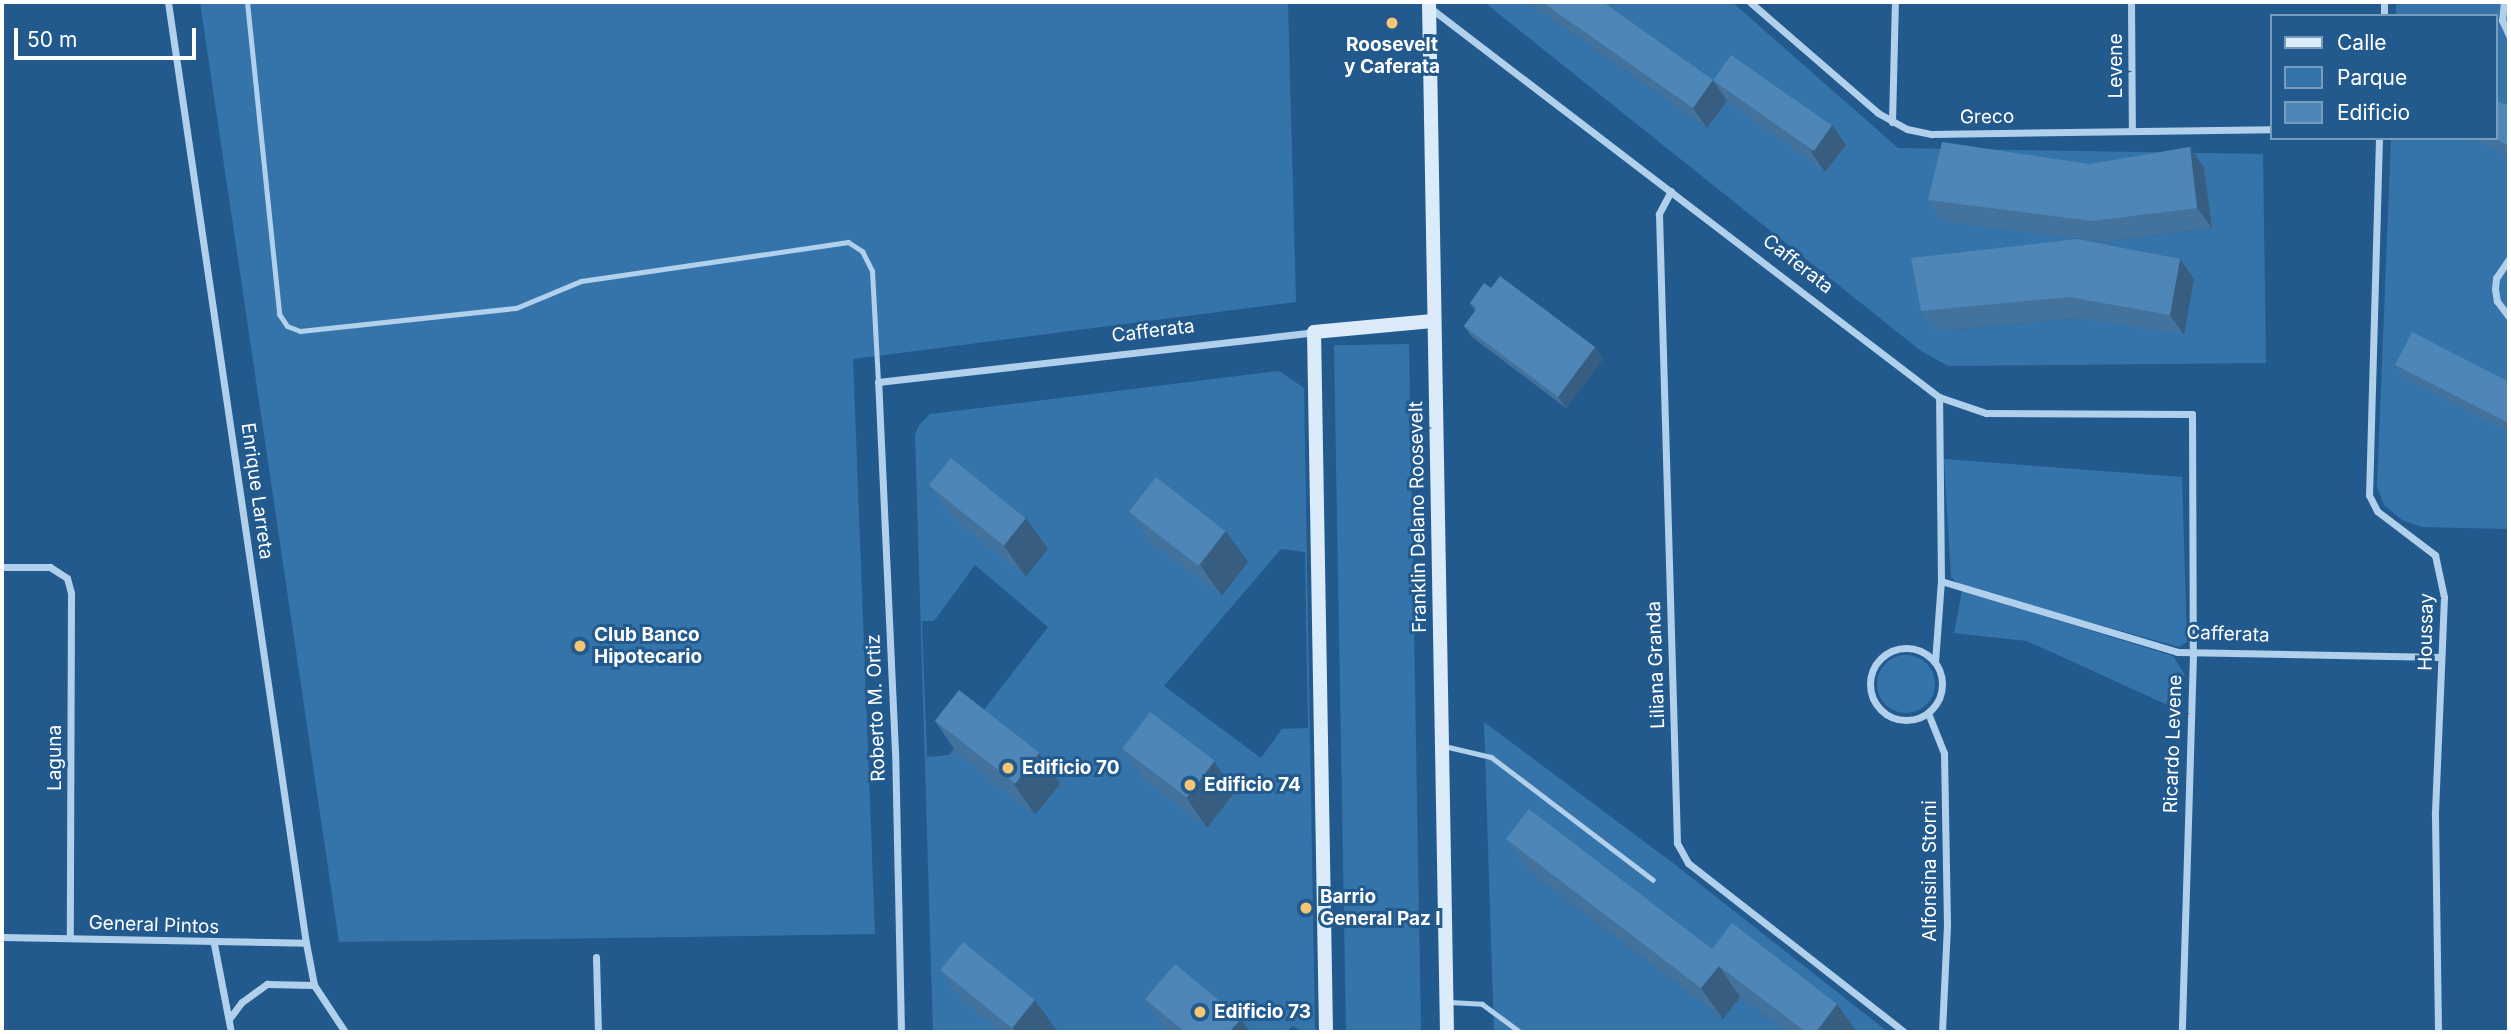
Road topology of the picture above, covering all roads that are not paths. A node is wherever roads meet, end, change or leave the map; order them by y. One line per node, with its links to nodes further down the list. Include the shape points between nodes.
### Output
1 (168, 2): 31 (street, Enrique Larreta)
2 (247, 2): 18 (lane, via 279,314 287,326 300,331 516,308 581,281 848,242 862,251 872,271)
3 (1750, 2): 9 (street, Greco)
4 (1895, 2): 9 (street)
5 (2131, 2): 11 (street, Levene)
6 (2504, 2): 8 (street, via 2502,20)
7 (1429, 4): 13 (street, Cafferata); 16 (street, Franklin Delano Roosevelt)
8 (2509, 35)
9 (1892, 122): 11 (street, Greco, via 1931,134)
10 (2270, 129): 11 (street, Greco)
11 (2132, 130)
12 (2379, 140): 24 (street, Houssay, via 2369,495 2376,511 2435,555 2444,597)
13 (1671, 191): 19 (street, Cafferata); 44 (street, Liliana Granda, via 1659,214 1677,843 1688,863)
14 (2509, 259): 15 (street, via 2496,278 2495,289 2497,301)
15 (2509, 317)
16 (1432, 321): 17 (street, Cafferata); 27 (street, Franklin Delano Roosevelt)
17 (1314, 332): 18 (street, Cafferata); 41 (street)
18 (878, 382): 40 (street, Roberto M. Ortiz, via 895,752)
19 (1939, 397): 20 (street, Cafferata, via 1986,413); 22 (street)
20 (2192, 414): 23 (street, Ricardo Levene)
21 (2, 568): 30 (street, Laguna, via 50,567 66,578 71,593)
22 (1941, 581): 23 (street, Cafferata); 25 (street)
23 (2193, 653): 24 (street, Cafferata); 46 (street, Ricardo Levene)
24 (2441, 657): 47 (street, Houssay, via 2435,816)
25 (1935, 662): 26 (street, via 1941,695); 26 (street, via 1916,649 1894,650 1876,664 1870,685 1871,697 1885,714 1907,721)
26 (1928, 713): 45 (street, Alfonsina Storni, via 1944,753)
27 (1442, 745): 28 (lane, via 1491,757); 35 (street, Franklin Delano Roosevelt)
28 (1653, 880)
29 (2, 937): 30 (street, General Pintos)
30 (70, 938): 32 (street, General Pintos)
31 (306, 943): 32 (street, General Pintos); 34 (street, Enrique Larreta)
32 (214, 944): 36 (street)
33 (596, 957): 39 (street)
34 (314, 985): 36 (street, via 267,984 242,1002); 38 (street)
35 (1446, 1003): 42 (street, Franklin Delano Roosevelt); 43 (lane, via 1482,1004)
36 (229, 1019): 37 (street)
37 (231, 1032)
38 (345, 1032)
39 (598, 1032)
40 (901, 1032)
41 (1326, 1032)
42 (1447, 1032)
43 (1520, 1032)
44 (1904, 1032)
45 (1942, 1032)
46 (2182, 1032)
47 (2438, 1032)

